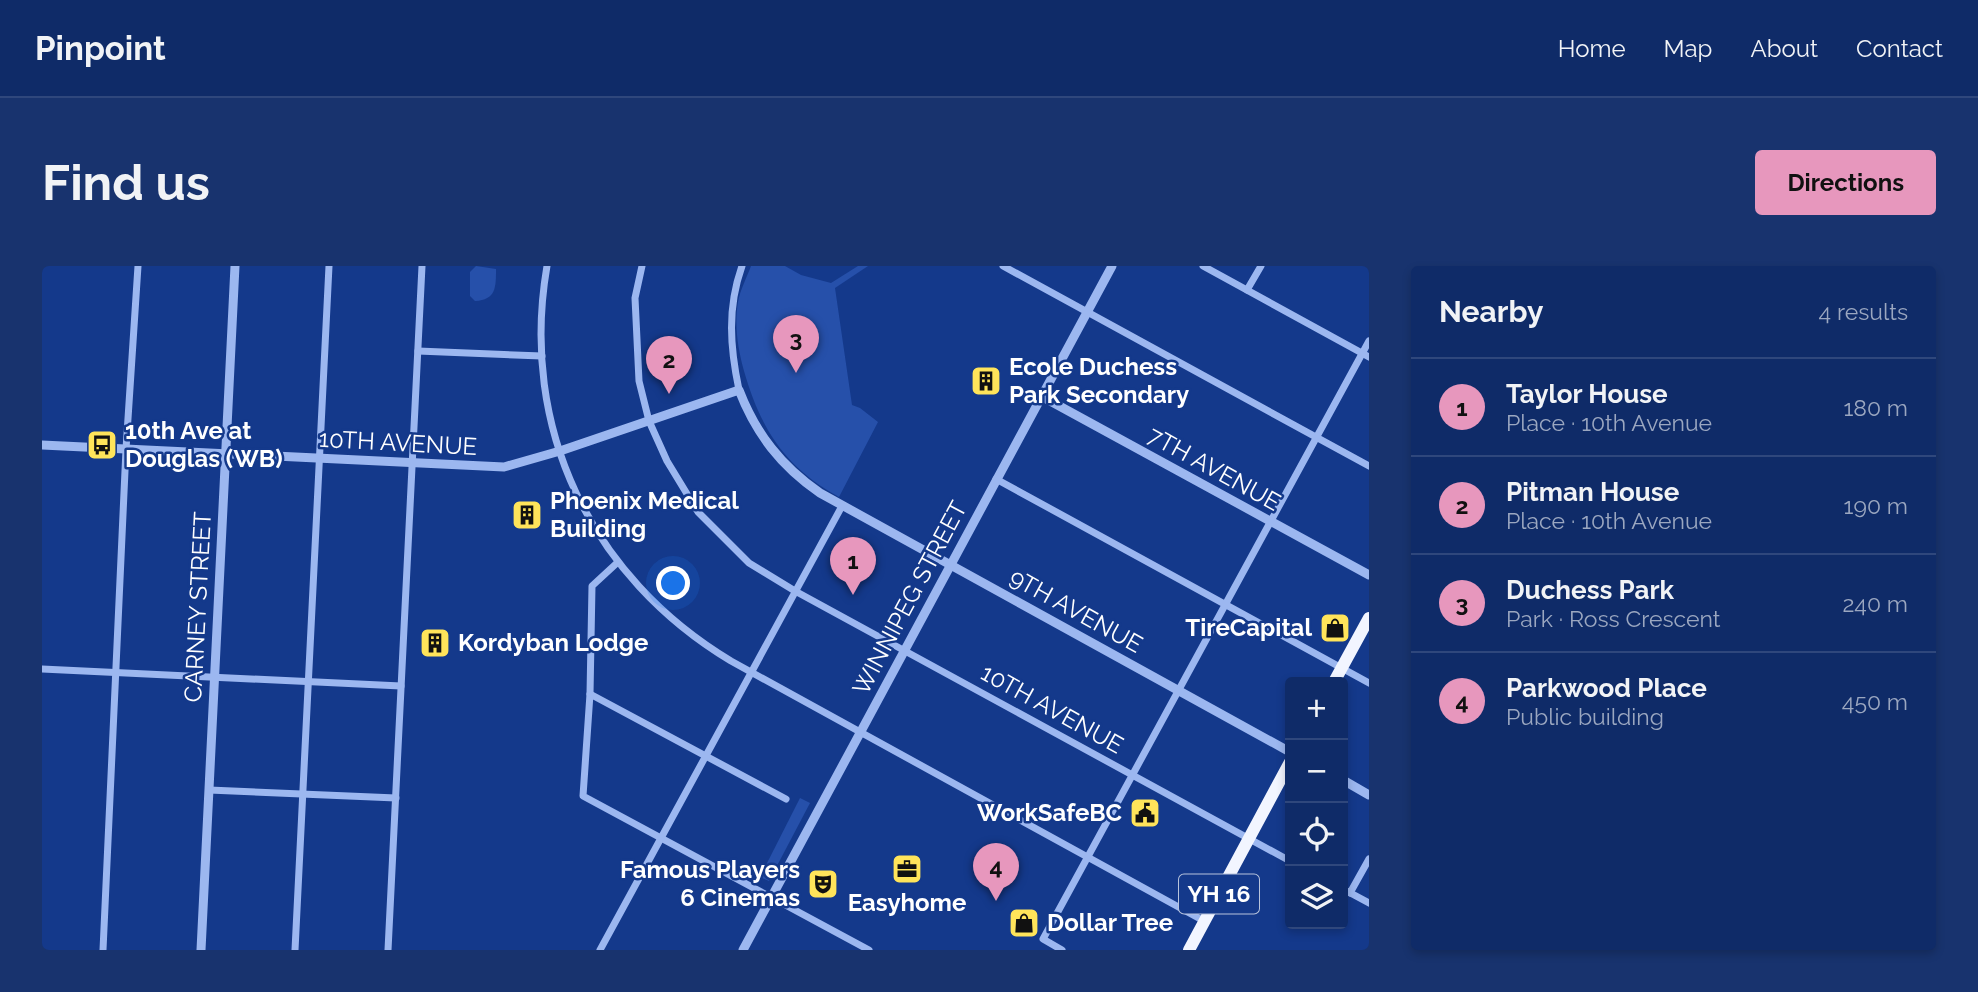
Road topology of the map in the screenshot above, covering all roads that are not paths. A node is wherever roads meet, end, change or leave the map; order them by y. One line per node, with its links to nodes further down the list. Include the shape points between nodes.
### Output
1 (138, 266): 23 (street)
2 (235, 266): 25 (street, CARNEY STREET)
3 (329, 266): 26 (street)
4 (422, 266): 15 (street)
5 (547, 266): 17 (street, via 541,308)
6 (642, 266): 20 (street, 10TH AVENUE, via 635,298 639,380)
7 (742, 266): 18 (street, via 730,327)
8 (1003, 266): 13 (street)
9 (1112, 266): 13 (street, WINNIPEG STREET)
10 (1203, 266): 12 (street)
11 (1261, 266): 12 (street)
12 (1247, 290): 16 (street)
13 (1087, 313): 19 (street, WINNIPEG STREET); 21 (street)
14 (1369, 341): 16 (street)
15 (418, 351): 17 (street); 27 (street)
16 (1366, 355): 21 (street)
17 (542, 356): 24 (street)
18 (739, 390): 20 (street, 10TH AVENUE); 30 (street, 9TH AVENUE, via 757,429 780,461)
19 (1041, 396): 29 (street, WINNIPEG STREET); 31 (street, 7TH AVENUE)
20 (649, 421): 24 (street, 10TH AVENUE); 35 (street, 10TH AVENUE, via 698,512 749,563)
21 (1316, 438): 28 (street); 31 (street)
22 (42, 445): 23 (street, 10TH AVENUE)
23 (126, 449): 25 (street, 10TH AVENUE); 42 (street)
24 (560, 451): 27 (street, 10TH AVENUE, via 504,467); 32 (street, via 570,483 598,536)
25 (225, 454): 26 (street, 10TH AVENUE); 44 (street, CARNEY STREET)
26 (319, 458): 27 (street, 10TH AVENUE); 45 (street)
27 (412, 463): 47 (street)
28 (1369, 467)
29 (996, 479): 33 (street, WINNIPEG STREET); 36 (street)
30 (842, 506): 33 (street, 9TH AVENUE); 35 (street)
31 (1271, 521): 34 (street, 7TH AVENUE); 36 (street)
32 (618, 562): 41 (street, via 667,615); 49 (street, via 592,586)
33 (950, 564): 38 (street, WINNIPEG STREET); 48 (street, 9TH AVENUE)
34 (1369, 575)
35 (795, 591): 38 (street, 10TH AVENUE); 41 (street)
36 (1225, 605): 39 (street); 48 (street)
37 (1369, 618): 39 (highway)
38 (903, 650): 50 (street, WINNIPEG STREET); 54 (street, 10TH AVENUE)
39 (1341, 668): 43 (highway); 46 (street)
40 (42, 669): 42 (street)
41 (751, 672): 50 (street); 52 (street)
42 (117, 673): 44 (street); 71 (street)
43 (1336, 677)
44 (214, 678): 45 (street); 56 (street, CARNEY STREET)
45 (309, 682): 47 (street); 57 (street)
46 (1369, 683)
47 (401, 686): 59 (street)
48 (1179, 690): 51 (street, 9TH AVENUE); 54 (street)
49 (590, 694): 52 (street); 61 (street, via 583,796)
50 (859, 732): 64 (street); 68 (street, WINNIPEG STREET)
51 (1285, 749)
52 (705, 754): 60 (street); 61 (street)
53 (1285, 771): 62 (highway, YH 16)
54 (1133, 775): 62 (street, 10TH AVENUE); 64 (street)
55 (1348, 783): 58 (street)
56 (209, 790): 57 (street); 72 (street, CARNEY STREET)
57 (304, 794): 59 (street); 73 (street)
58 (1369, 795)
59 (396, 798): 74 (street)
60 (786, 799)
61 (661, 837): 68 (street); 75 (street)
62 (1249, 838): 63 (street, 10TH AVENUE); 70 (highway, YH 16)
63 (1285, 857)
64 (1088, 858): 70 (street); 78 (street, via 1043,939)
65 (1369, 859): 66 (street)
66 (1348, 890)
67 (1348, 892): 69 (street)
68 (771, 897): 76 (street, WINNIPEG STREET); 77 (street)
69 (1369, 903)
70 (1204, 920): 79 (highway, YH 16)
71 (103, 950)
72 (201, 950)
73 (295, 950)
74 (388, 950)
75 (600, 950)
76 (743, 950)
77 (869, 950)
78 (1062, 950)
79 (1189, 950)

